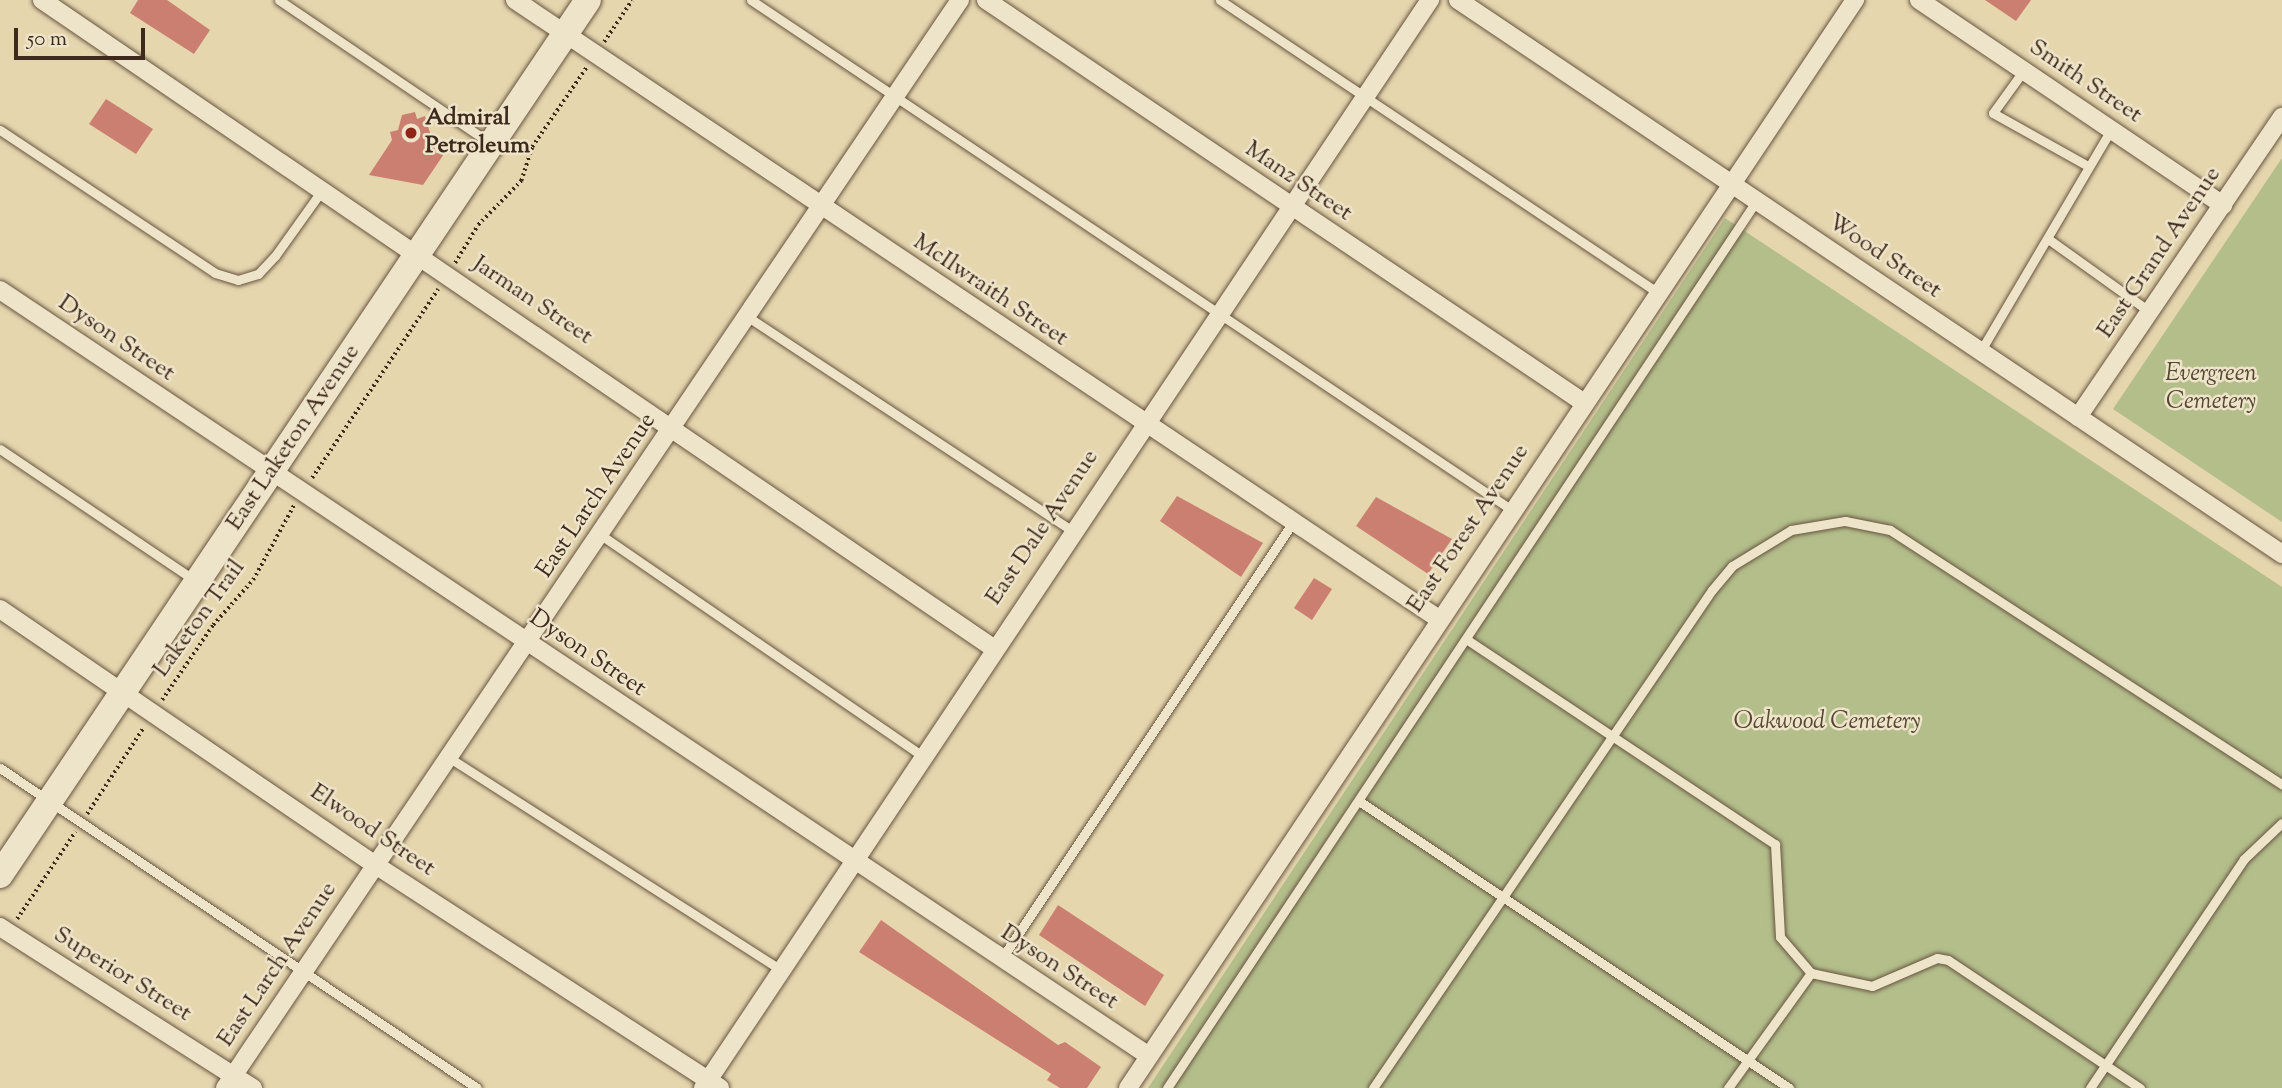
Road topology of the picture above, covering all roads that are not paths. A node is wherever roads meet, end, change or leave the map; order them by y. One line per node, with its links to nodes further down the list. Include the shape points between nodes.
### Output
1 (42, 0): 23 (street, Jarman Street)
2 (279, 0): 20 (lane)
3 (515, 0): 13 (street, McIlwraith Street)
4 (588, 0): 13 (main road, East Laketon Avenue)
5 (751, 0): 15 (lane)
6 (960, 0): 15 (street, East Larch Avenue)
7 (986, 0): 26 (street, Manz Street)
8 (1220, 0): 16 (lane)
9 (1430, 0): 16 (street, East Dale Avenue)
10 (1458, 0): 22 (street, Wood Street)
11 (1855, 0): 22 (street, East Forest Avenue)
12 (1919, 0): 14 (street, Smith Street)
13 (565, 34): 20 (main road, East Laketon Avenue); 27 (street, McIlwraith Street)
14 (2024, 70): 19 (street, Smith Street); 21 (lane, via 1993,113)
15 (896, 95): 27 (street, East Larch Avenue); 33 (lane)
16 (1364, 96): 26 (street, East Dale Avenue); 31 (lane)
17 (2282, 117): 25 (street, East Grand Avenue)
18 (0, 130): 23 (lane, via 215,273 238,280 258,274 275,256)
19 (2111, 130): 21 (lane); 25 (street, Smith Street)
20 (492, 144): 29 (main road, East Laketon Avenue)
21 (2088, 166): 28 (lane)
22 (1730, 182): 24 (street, Wood Street); 31 (street, East Forest Avenue)
23 (322, 190): 29 (street, Jarman Street)
24 (1757, 200): 35 (street, Wood Street); 50 (lane)
25 (2223, 205): 32 (street, East Grand Avenue)
26 (1290, 206): 33 (street, East Dale Avenue); 36 (street, Manz Street)
27 (821, 207): 34 (street, East Larch Avenue); 38 (street, McIlwraith Street)
28 (2051, 241): 32 (lane); 35 (lane)
29 (418, 255): 39 (street, Jarman Street); 41 (main road, East Laketon Avenue)
30 (0, 290): 41 (street, Dyson Street)
31 (1657, 292): 36 (street, East Forest Avenue)
32 (2150, 312): 37 (street, East Grand Avenue)
33 (1218, 314): 38 (street, East Dale Avenue); 42 (lane)
34 (748, 317): 39 (street, East Larch Avenue); 44 (lane)
35 (1980, 352): 37 (street, Wood Street)
36 (1583, 402): 42 (street, East Forest Avenue)
37 (2078, 417): 46 (street, Wood Street)
38 (1144, 424): 43 (street, McIlwraith Street); 44 (street, East Dale Avenue)
39 (674, 427): 45 (street, East Larch Avenue); 52 (street, Jarman Street)
40 (0, 450): 47 (lane)
41 (270, 472): 47 (main road, East Laketon Avenue); 51 (street, Dyson Street)
42 (1512, 510): 49 (street, East Forest Avenue)
43 (1293, 522): 49 (street, McIlwraith Street); 67 (lane)
44 (1071, 530): 52 (street, East Dale Avenue)
45 (601, 535): 51 (street, East Larch Avenue); 55 (lane)
46 (2282, 554)
47 (197, 582): 53 (main road, East Laketon Avenue)
48 (0, 609): 53 (street, Elwood Street)
49 (1439, 619): 71 (street, East Forest Avenue)
50 (1466, 639): 54 (lane); 60 (lane)
51 (528, 643): 56 (street, East Larch Avenue); 62 (street, Dyson Street)
52 (992, 647): 55 (street, East Dale Avenue)
53 (123, 692): 59 (main road, East Laketon Avenue); 63 (street, Elwood Street)
54 (1613, 736): 58 (lane, via 1732,566 1791,530 1845,521 1890,530 1926,550); 65 (lane, via 1513,887); 69 (lane, via 1774,844 1780,937)
55 (923, 756): 62 (street, East Dale Avenue)
56 (448, 757): 63 (street, East Larch Avenue); 68 (lane)
57 (0, 768): 59 (lane)
58 (2282, 785)
59 (49, 801): 64 (main road, East Laketon Avenue); 70 (lane)
60 (1359, 801): 65 (lane); 79 (lane)
61 (2282, 822): 73 (lane, via 2244,859)
62 (856, 861): 67 (street, Dyson Street); 68 (street, East Dale Avenue)
63 (374, 864): 70 (street, East Larch Avenue); 75 (street, Elwood Street)
64 (0, 875)
65 (1500, 897): 72 (lane); 80 (lane)
66 (4, 929): 74 (street, Superior Street)
67 (1001, 960): 71 (street, Dyson Street)
68 (782, 971): 75 (street, East Dale Avenue)
69 (1811, 973): 72 (lane); 73 (lane, via 1872,986 1937,958 1948,960)
70 (301, 974): 74 (street, East Larch Avenue); 77 (lane)
71 (1149, 1056): 78 (street, East Forest Avenue)
72 (1752, 1063): 81 (lane); 82 (lane)
73 (2105, 1065): 83 (lane); 84 (lane)
74 (229, 1082): 76 (street, Superior Street)
75 (711, 1085)
76 (253, 1088)
77 (477, 1088)
78 (1128, 1088)
79 (1167, 1088)
80 (1373, 1088)
81 (1728, 1088)
82 (1789, 1088)
83 (2090, 1088)
84 (2140, 1088)

